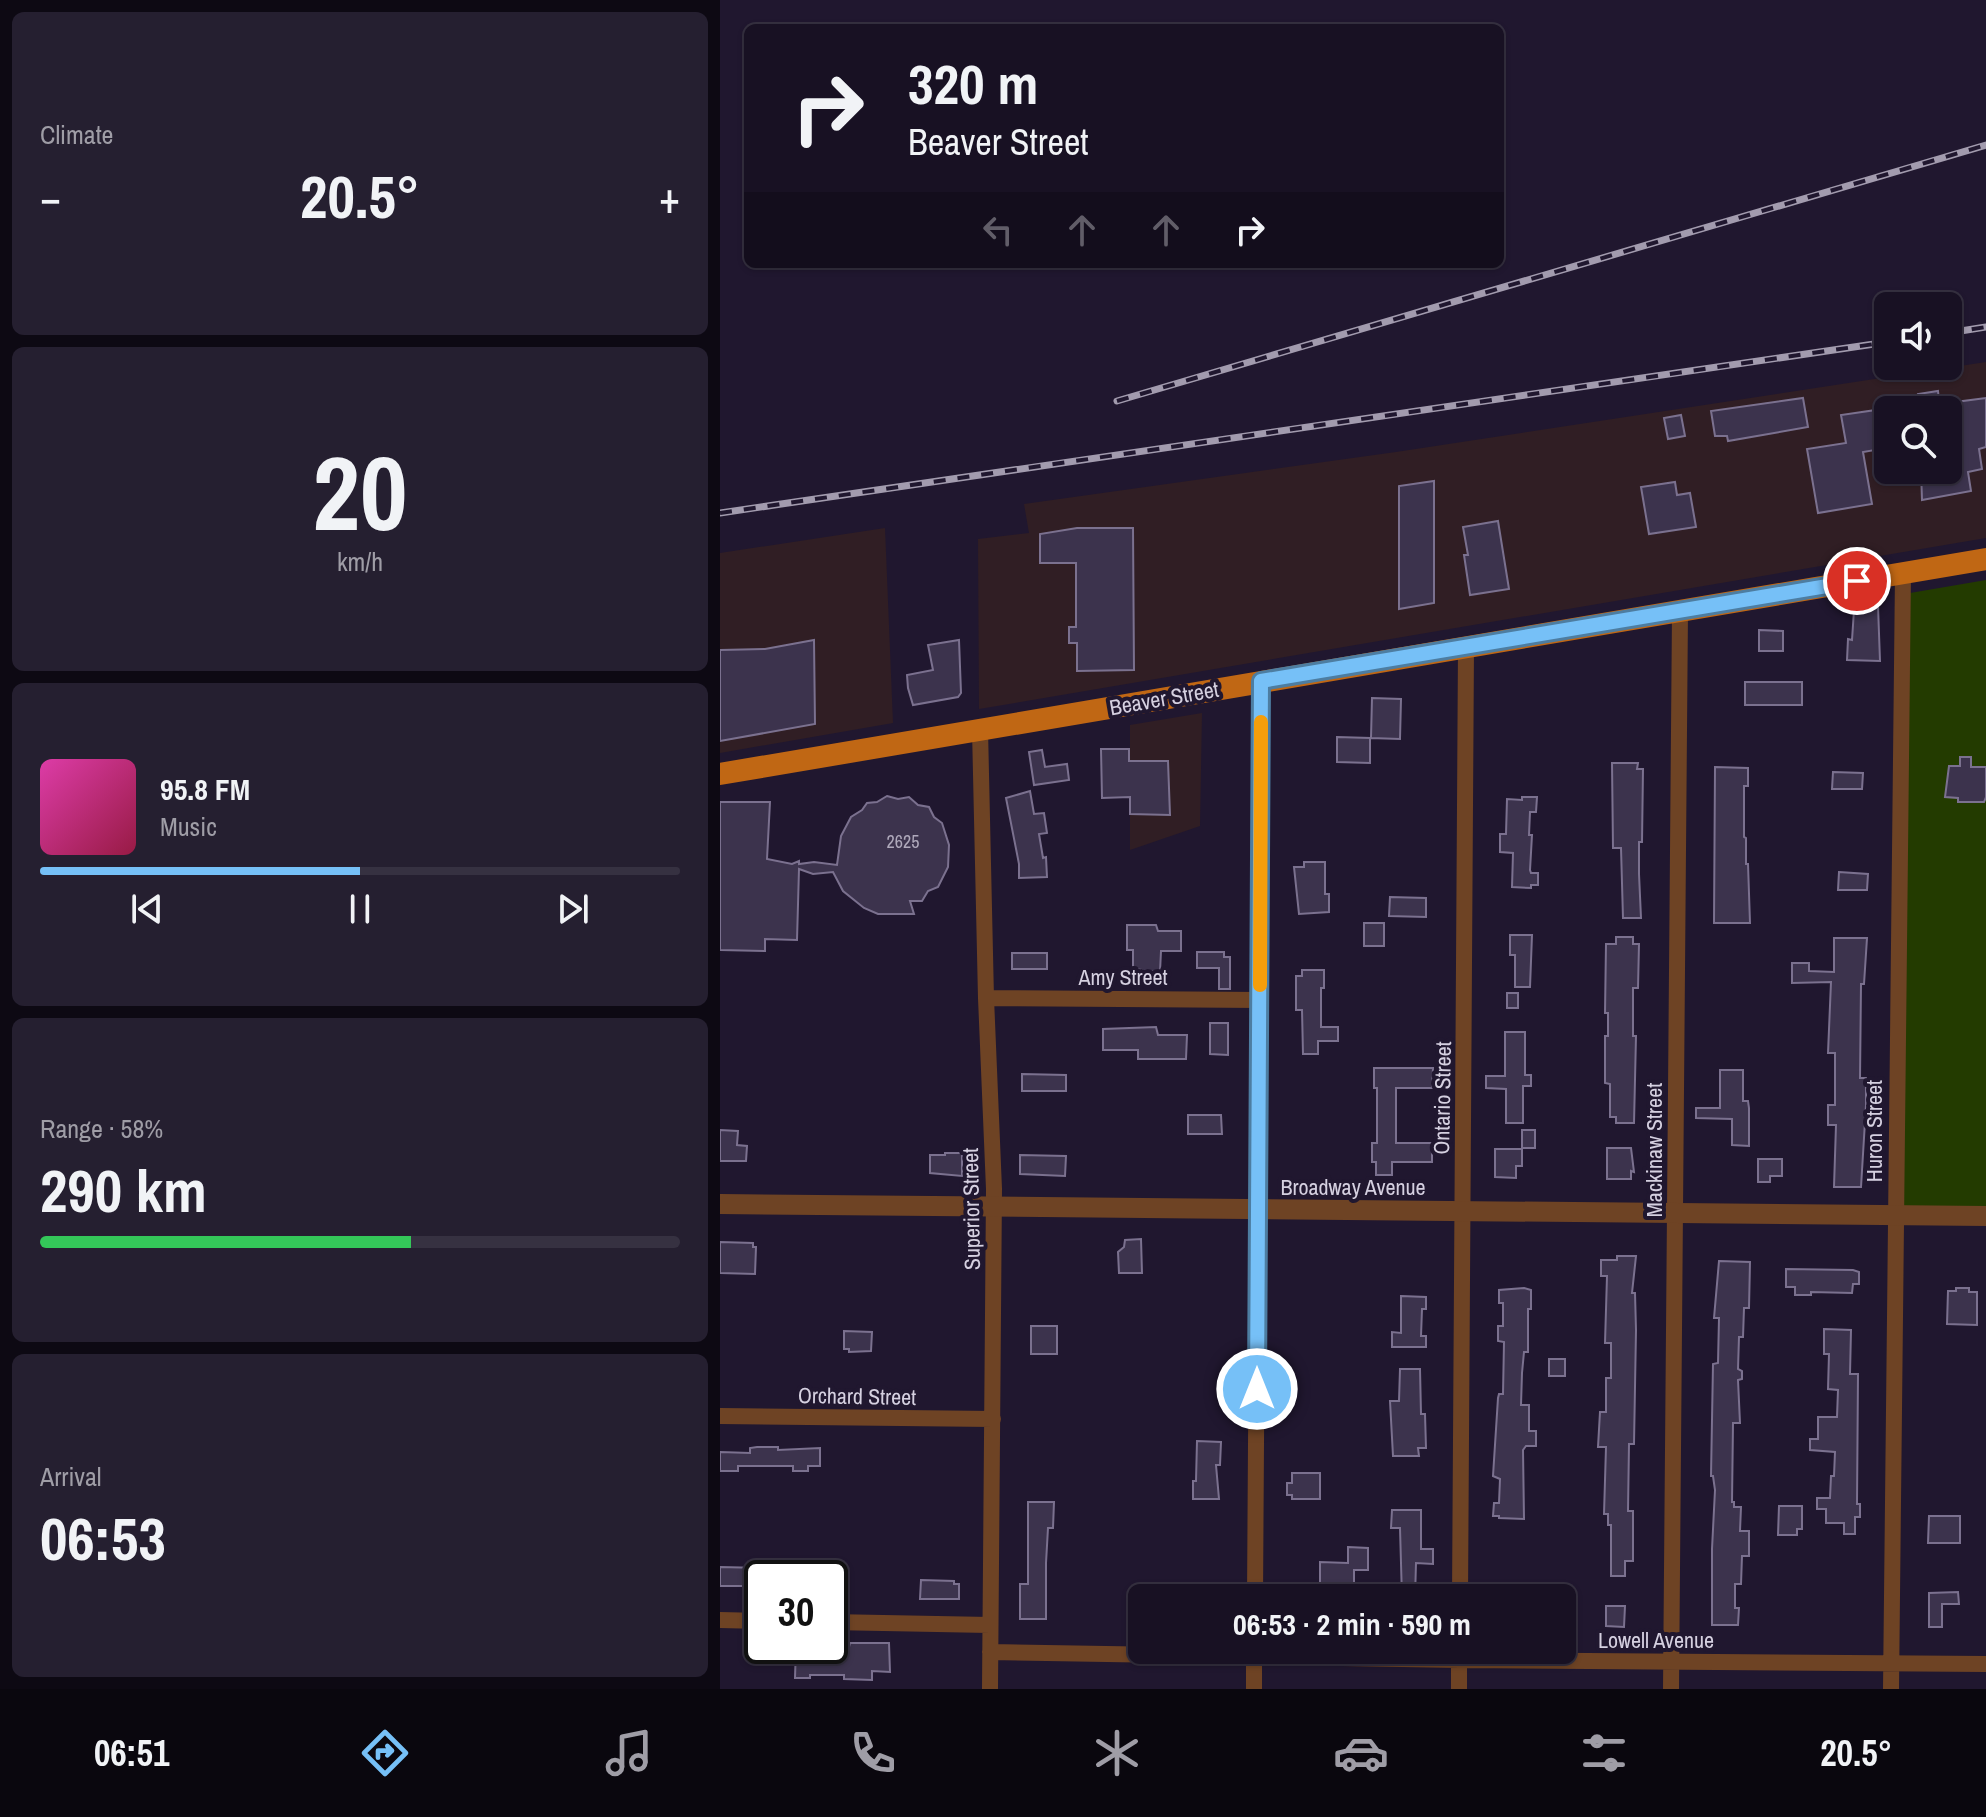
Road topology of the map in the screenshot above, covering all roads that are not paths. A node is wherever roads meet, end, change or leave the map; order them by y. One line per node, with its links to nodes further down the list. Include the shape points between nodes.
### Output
1 (1986, 559): 2 (main road, Beaver Street)
2 (1903, 573): 3 (main road, Beaver Street); 15 (street, Huron Street)
3 (1680, 611): 4 (main road, Beaver Street); 14 (street, Mackinaw Street)
4 (1466, 647): 5 (main road, Beaver Street); 13 (street, Ontario Street)
5 (1261, 681): 6 (main road, Beaver Street); 9 (street)
6 (980, 729): 7 (main road, Beaver Street); 8 (street, Superior Street)
7 (720, 774)
8 (986, 998): 9 (street, Amy Street); 11 (street, Superior Street)
9 (1260, 1000): 12 (street)
10 (720, 1204): 11 (street, Broadway Avenue)
11 (994, 1208): 12 (street, Broadway Avenue); 18 (street, Superior Street)
12 (1258, 1210): 13 (street, Broadway Avenue); 19 (street)
13 (1463, 1212): 14 (street, Broadway Avenue); 20 (street, Ontario Street)
14 (1676, 1214): 15 (street, Broadway Avenue); 28 (street, Mackinaw Street)
15 (1895, 1215): 16 (street, Broadway Avenue); 29 (street, Huron Street)
16 (1986, 1216)
17 (720, 1416): 18 (street, Orchard Street)
18 (993, 1419): 24 (street, Superior Street)
19 (1255, 1584)
20 (1460, 1584)
21 (720, 1620): 22 (street)
22 (744, 1621)
23 (848, 1622): 24 (street)
24 (990, 1625): 25 (street, Superior Street)
25 (990, 1652): 26 (street, Lowell Avenue); 33 (street, Superior Street)
26 (1128, 1653)
27 (1576, 1659): 28 (street, Lowell Avenue)
28 (1672, 1662): 29 (street, Lowell Avenue); 36 (street, Mackinaw Street)
29 (1891, 1663): 32 (street, Lowell Avenue); 37 (street, Huron Street)
30 (1254, 1664): 34 (street)
31 (1459, 1664): 35 (street)
32 (1986, 1664)
33 (990, 1689)
34 (1254, 1689)
35 (1459, 1689)
36 (1671, 1689)
37 (1891, 1689)

